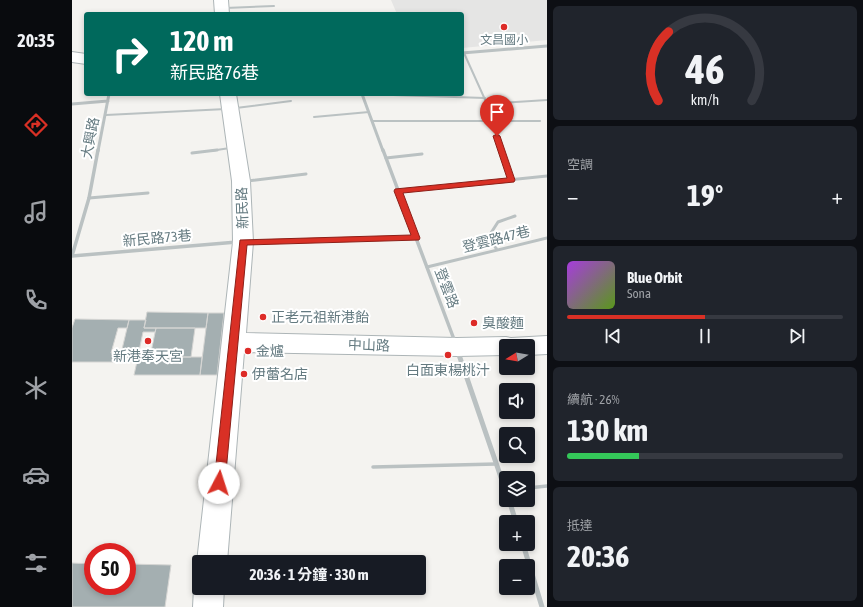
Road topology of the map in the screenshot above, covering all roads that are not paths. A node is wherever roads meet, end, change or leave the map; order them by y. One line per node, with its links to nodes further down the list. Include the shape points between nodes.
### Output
1 (274, 6): 2 (lane)
2 (221, 7)
3 (547, 46): 4 (street)
4 (464, 53)
5 (464, 55): 11 (lane)
6 (72, 57): 7 (main road)
7 (84, 59)
8 (109, 96): 13 (street, 大興路)
9 (363, 96): 18 (street, 登雲路)
10 (423, 96): 11 (lane)
11 (484, 98): 17 (lane)
12 (547, 100): 17 (lane)
13 (108, 101): 16 (street); 19 (street, 大興路)
14 (291, 101): 15 (lane)
15 (229, 102): 19 (lane); 24 (main road, 新民路)
16 (72, 104)
17 (487, 104): 23 (lane)
18 (369, 112): 20 (lane); 22 (street, 登雲路)
19 (106, 115): 34 (street, 大興路)
20 (314, 117)
21 (540, 121): 23 (lane)
22 (372, 122): 23 (lane); 27 (street, 登雲路)
23 (492, 122): 30 (lane)
24 (236, 147): 25 (lane); 31 (main road, 新民路)
25 (192, 152)
26 (422, 154): 27 (lane)
27 (386, 158): 32 (street, 登雲路)
28 (306, 174): 31 (lane)
29 (547, 176): 30 (lane)
30 (511, 180): 32 (lane)
31 (241, 181): 38 (main road, 新民路)
32 (398, 191): 36 (street, 登雲路)
33 (148, 193): 34 (lane)
34 (89, 198): 40 (street, 大興路)
35 (515, 216): 39 (lane, via 498,222 489,236)
36 (416, 238): 38 (street, 新民路73巷); 41 (street, 登雲路)
37 (547, 238): 39 (lane, 登雲路47巷)
38 (243, 242): 40 (street, 新民路73巷); 42 (main road, 新民路)
39 (497, 250): 41 (lane, 登雲路47巷)
40 (72, 256)
41 (427, 267): 46 (street, 登雲路)
42 (233, 342): 46 (main road, 中山路); 53 (main road, 新民路)
43 (499, 346): 46 (main road, 中山路)
44 (535, 346): 45 (main road)
45 (547, 346)
46 (457, 347): 47 (street, 登雲路)
47 (496, 464): 48 (lane); 49 (street, 登雲路)
48 (373, 467)
49 (499, 472)
50 (547, 486): 51 (lane)
51 (535, 487)
52 (525, 551): 56 (street)
53 (213, 555)
54 (209, 595): 55 (main road)
55 (208, 607)
56 (542, 607)

